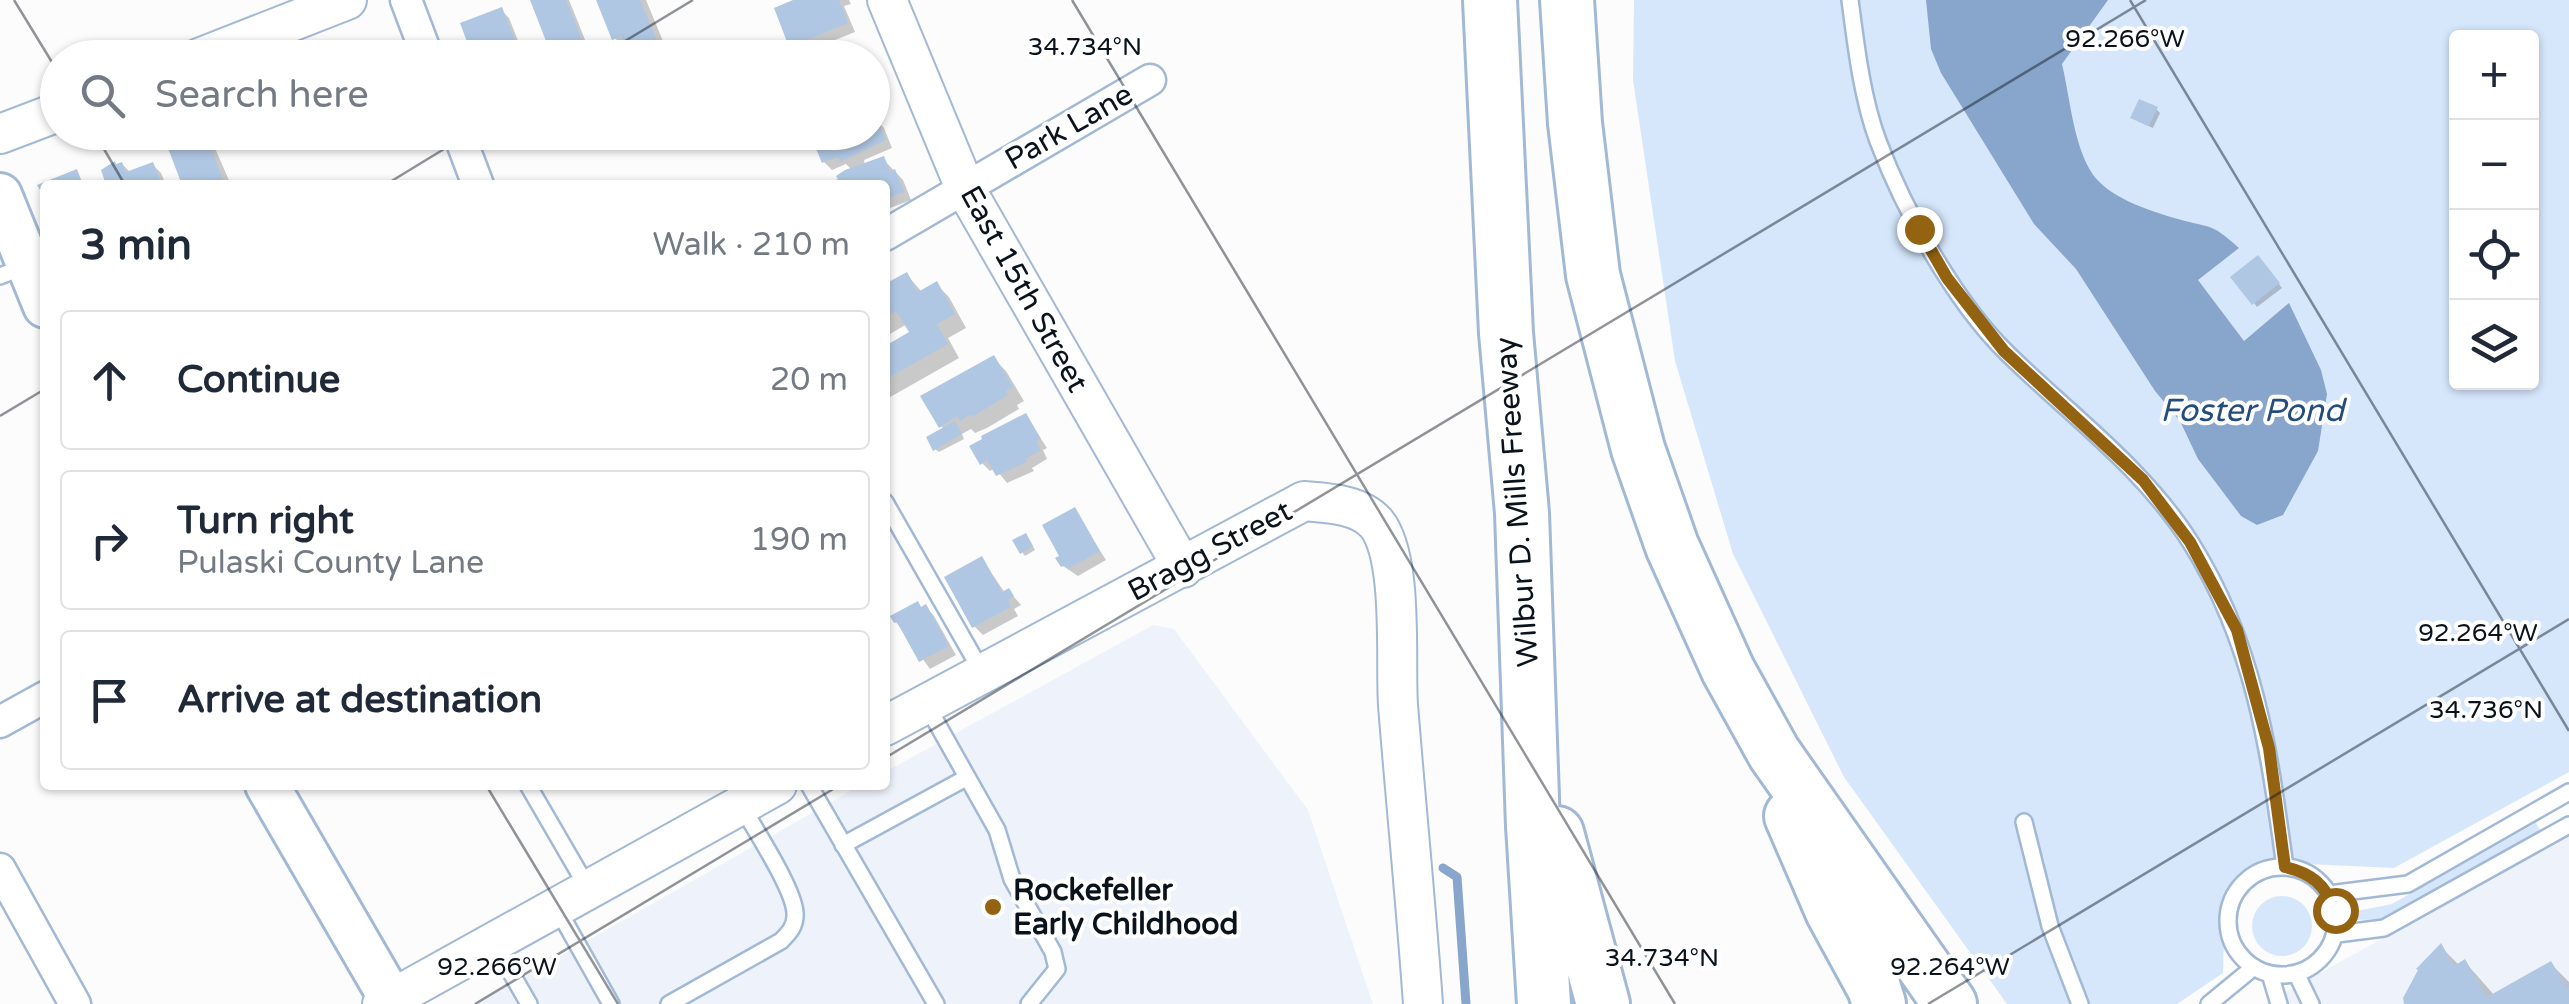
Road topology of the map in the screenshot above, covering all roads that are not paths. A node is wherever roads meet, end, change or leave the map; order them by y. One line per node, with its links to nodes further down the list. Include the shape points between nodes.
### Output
1 (348, 0): 7 (street)
2 (406, 0): 8 (street)
3 (887, 0): 14 (street, East 15th Street)
4 (1490, 0): 27 (highway, Wilbur D. Mills Freeway)
5 (1566, 0): 21 (highway, via 1593,275 1638,449 1672,546)
6 (1850, 0): 38 (lane, via 1877,139 1947,278 2004,351 2143,480 2190,542 2237,630 2269,748)
7 (245, 40)
8 (421, 40)
9 (1150, 80): 14 (street, Park Lane)
10 (40, 119): 11 (street)
11 (0, 134)
12 (465, 150): 13 (street)
13 (476, 180)
14 (965, 188): 16 (street, Park Lane); 20 (street, East 15th Street)
15 (0, 195): 17 (main road)
16 (890, 232)
17 (14, 270): 18 (main road)
18 (40, 300)
19 (890, 511): 22 (lane)
20 (1183, 568): 22 (street, Bragg Street); 54 (street, Bragg Street, via 1304,501 1355,508 1375,522 1394,581)
21 (1728, 670): 57 (highway); 58 (highway, via 1774,752)
22 (982, 672): 24 (street, Bragg Street)
23 (40, 700): 25 (street)
24 (926, 704): 26 (street, Bragg Street); 28 (lane)
25 (0, 722)
26 (890, 723)
27 (1532, 739): 55 (highway, Wilbur D. Mills Freeway); 56 (highway)
28 (966, 778): 37 (lane); 53 (lane, via 1053,952 1056,969)
29 (270, 790): 47 (main road)
30 (530, 790): 41 (lane)
31 (767, 790): 34 (street)
32 (812, 790): 37 (lane)
33 (2569, 792): 40 (lane, via 2408,884)
34 (740, 805): 41 (street); 51 (lane, via 789,895 792,929)
35 (2024, 822): 59 (lane, via 2050,926)
36 (2569, 826): 42 (lane, via 2384,928)
37 (843, 846): 52 (lane)
38 (2285, 867): 40 (lane, via 2317,880); 44 (lane, via 2252,876 2231,904 2231,940)
39 (0, 868): 48 (street)
40 (2329, 894): 42 (lane)
41 (573, 899): 43 (street); 50 (lane)
42 (2337, 934): 45 (lane, via 2320,960)
43 (494, 943): 47 (street); 49 (lane)
44 (2254, 968): 46 (lane); 60 (lane)
45 (2296, 973): 46 (lane); 62 (lane)
46 (2270, 974): 61 (lane)
47 (389, 1003)
48 (74, 1004)
49 (529, 1004)
50 (611, 1004)
51 (670, 1004)
52 (936, 1004)
53 (1029, 1004)
54 (1422, 1004)
55 (1544, 1004)
56 (1602, 1004)
57 (1879, 1004)
58 (1950, 1004)
59 (2080, 1004)
60 (2209, 1004)
61 (2279, 1004)
62 (2310, 1004)

